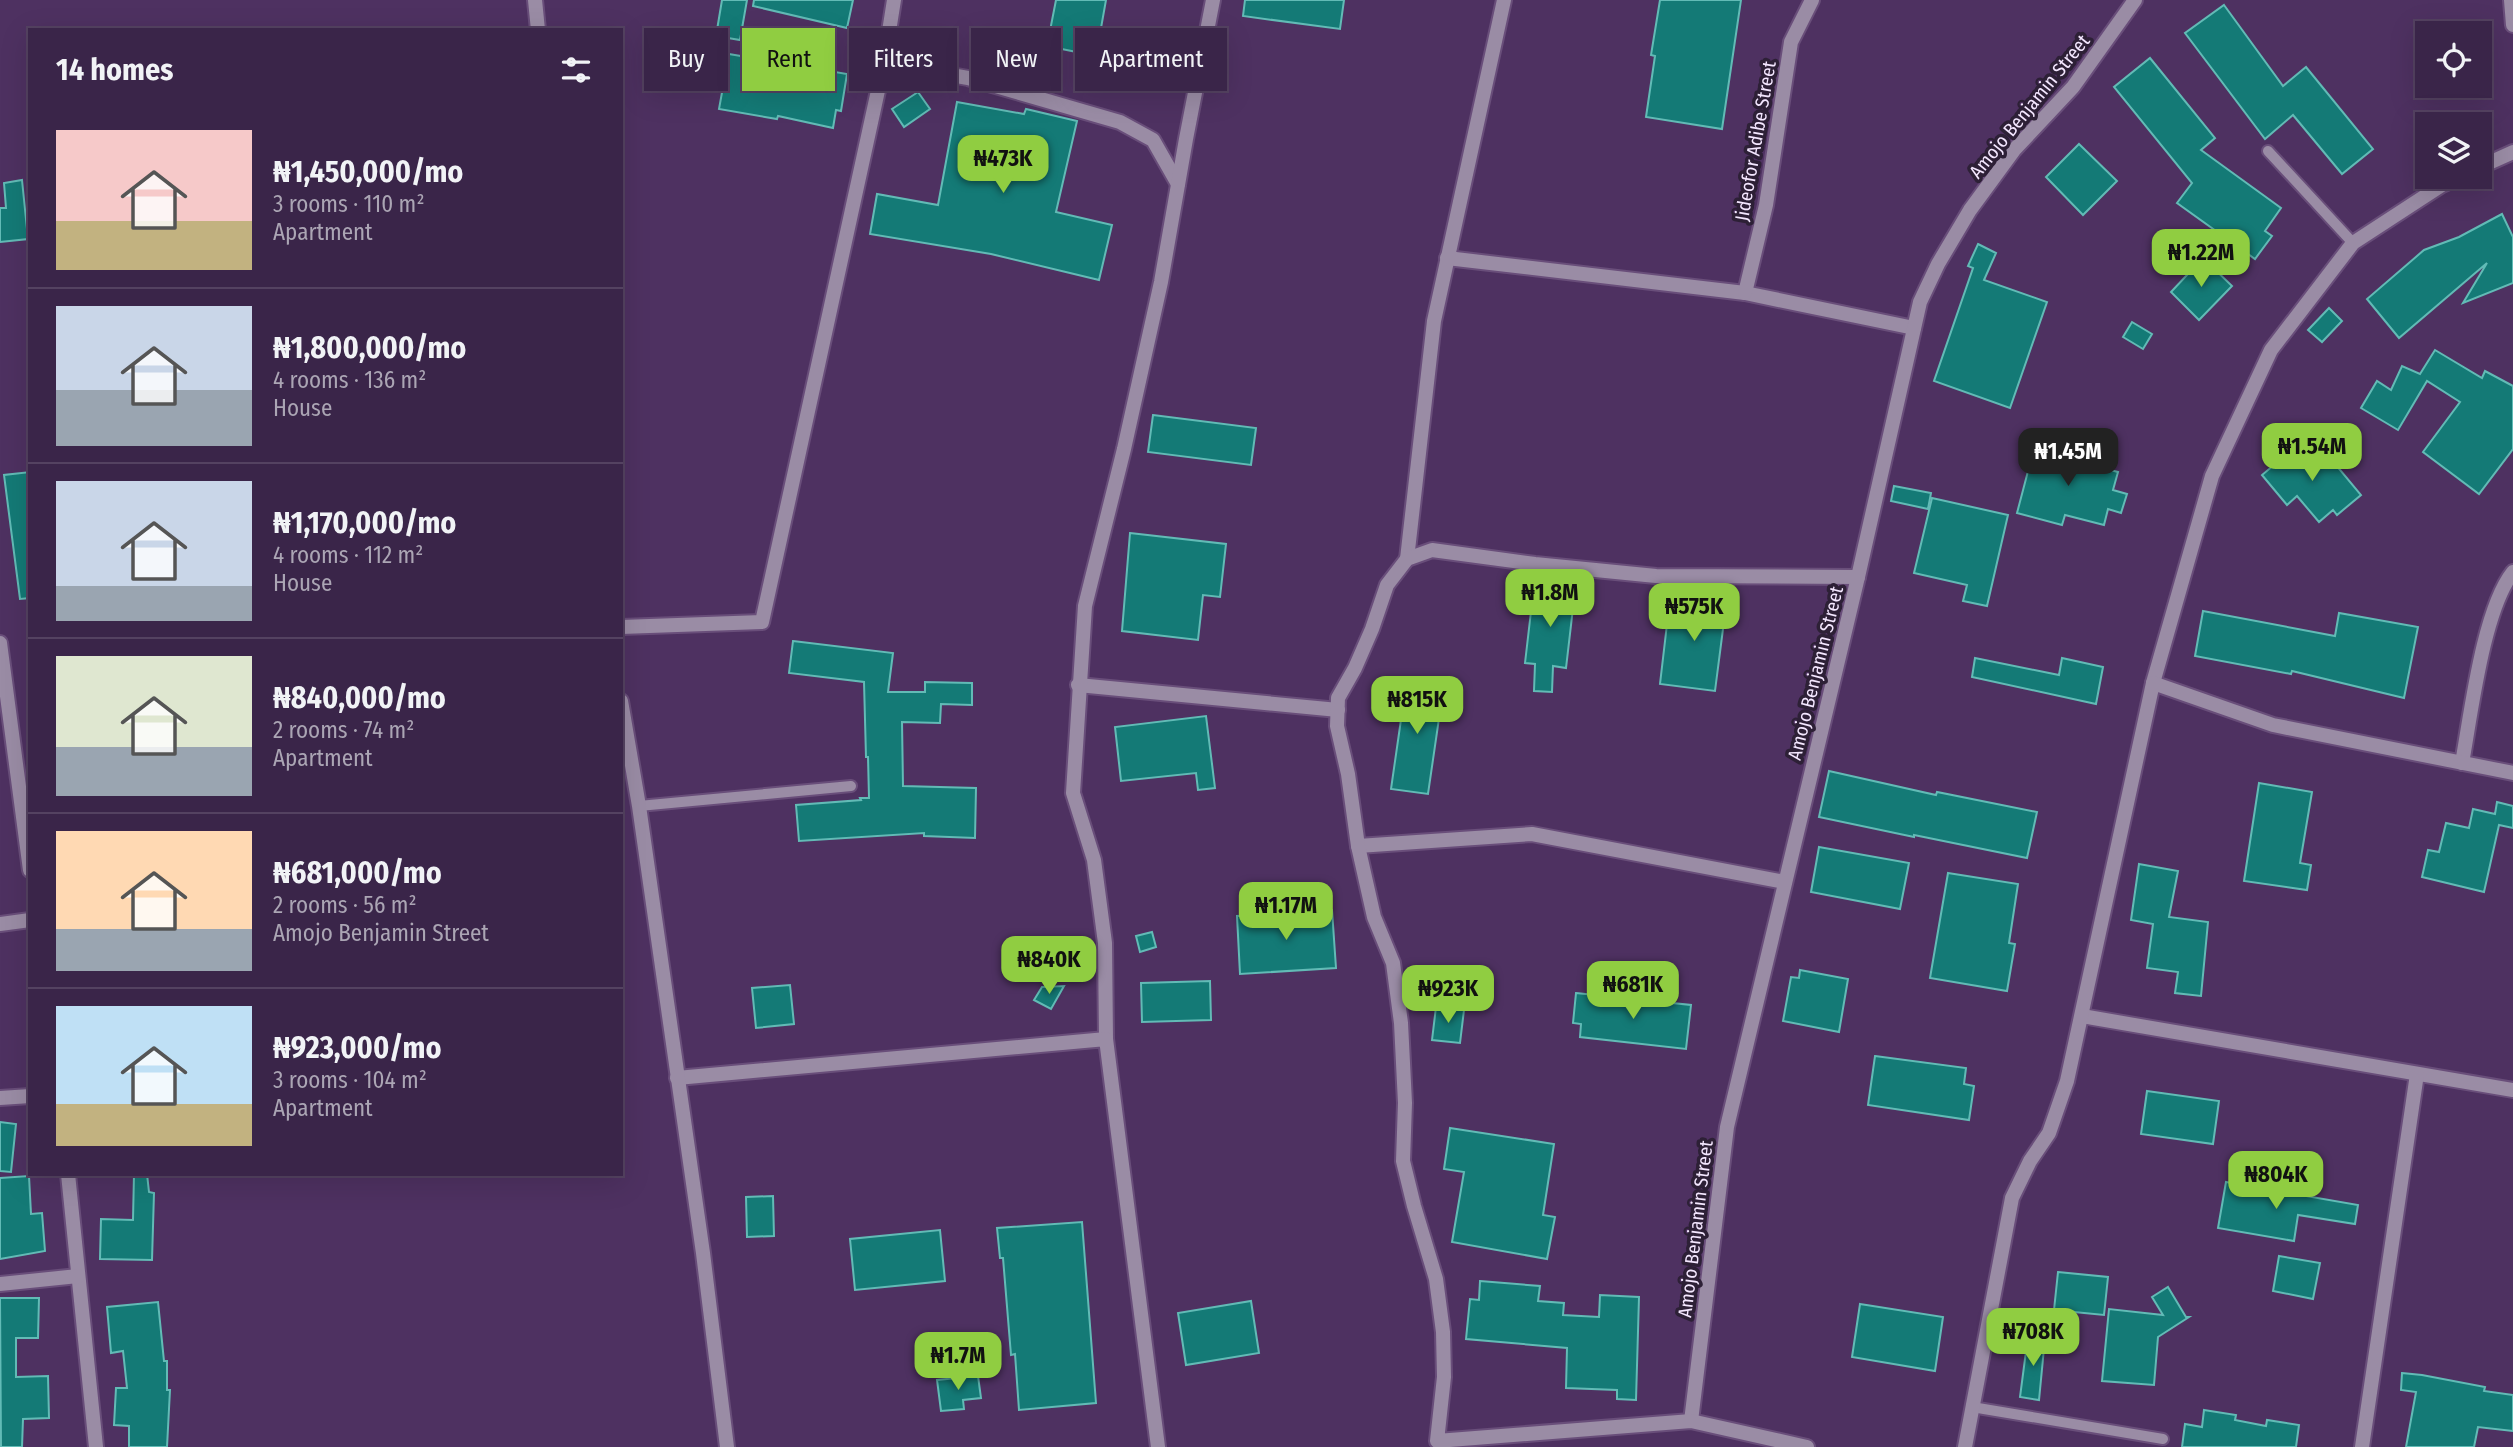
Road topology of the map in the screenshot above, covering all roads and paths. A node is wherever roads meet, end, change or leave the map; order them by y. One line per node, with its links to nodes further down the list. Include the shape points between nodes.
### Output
1 (536, 0): 9 (street)
2 (894, 0): 10 (street)
3 (1213, 0): 16 (street)
4 (1504, 0): 19 (street)
5 (1812, 0): 20 (street, Jideofor Adibe Street, via 1791,42 1766,205)
6 (2135, 0): 21 (street, Amojo Benjamin Street, via 2080,78 2014,150 1970,210 1928,283)
7 (2511, 0): 8 (street)
8 (2513, 25)
9 (538, 28)
10 (890, 28)
11 (957, 76): 16 (street, via 1120,121 1153,141)
12 (878, 91): 25 (street, via 762,622)
13 (2268, 152): 18 (lane)
14 (2513, 152): 15 (street)
15 (2492, 162)
16 (1178, 184): 28 (street, via 1136,398 1085,606)
17 (2436, 189): 18 (street)
18 (2353, 243): 27 (street, via 2271,350 2212,476)
19 (1447, 258): 20 (street); 22 (street, via 1434,321)
20 (1745, 293): 21 (street)
21 (1914, 328): 24 (street, Amojo Benjamin Street)
22 (1407, 559): 24 (street, via 1432,550 1656,576); 29 (street, via 1387,584 1372,629 1338,698)
23 (2513, 572): 32 (street, via 2487,633)
24 (1858, 577): 38 (street, Amojo Benjamin Street)
25 (623, 627)
26 (0, 643): 31 (street)
27 (2153, 683): 32 (street, via 2273,725); 41 (street)
28 (1078, 685): 29 (street); 42 (street, via 1073,793 1094,860 1105,943)
29 (1338, 710): 36 (street)
30 (623, 713): 35 (street)
31 (7, 750): 37 (street)
32 (2462, 763): 33 (street)
33 (2513, 773)
34 (850, 786): 35 (lane)
35 (639, 806): 44 (street)
36 (1358, 846): 38 (street, via 1532,834); 52 (street, via 1374,917 1392,963 1401,1023 1403,1161 1436,1279 1444,1377 1437,1441)
37 (28, 860)
38 (1785, 882): 52 (street, Amojo Benjamin Street, via 1727,1126)
39 (28, 920): 40 (street)
40 (0, 924)
41 (2081, 1016): 43 (street); 51 (street, via 2067,1081 2049,1133 2012,1198)
42 (1106, 1039): 44 (street); 56 (street)
43 (2417, 1074): 45 (street); 59 (street)
44 (677, 1078): 55 (street)
45 (2513, 1090)
46 (28, 1096): 47 (street)
47 (0, 1098)
48 (68, 1176): 49 (street)
49 (78, 1276): 50 (street); 54 (street)
50 (0, 1284)
51 (1972, 1406): 53 (lane); 58 (street)
52 (1691, 1421): 57 (street)
53 (2163, 1439)
54 (96, 1447)
55 (727, 1447)
56 (1158, 1447)
57 (1807, 1447)
58 (1965, 1447)
59 (2362, 1447)

